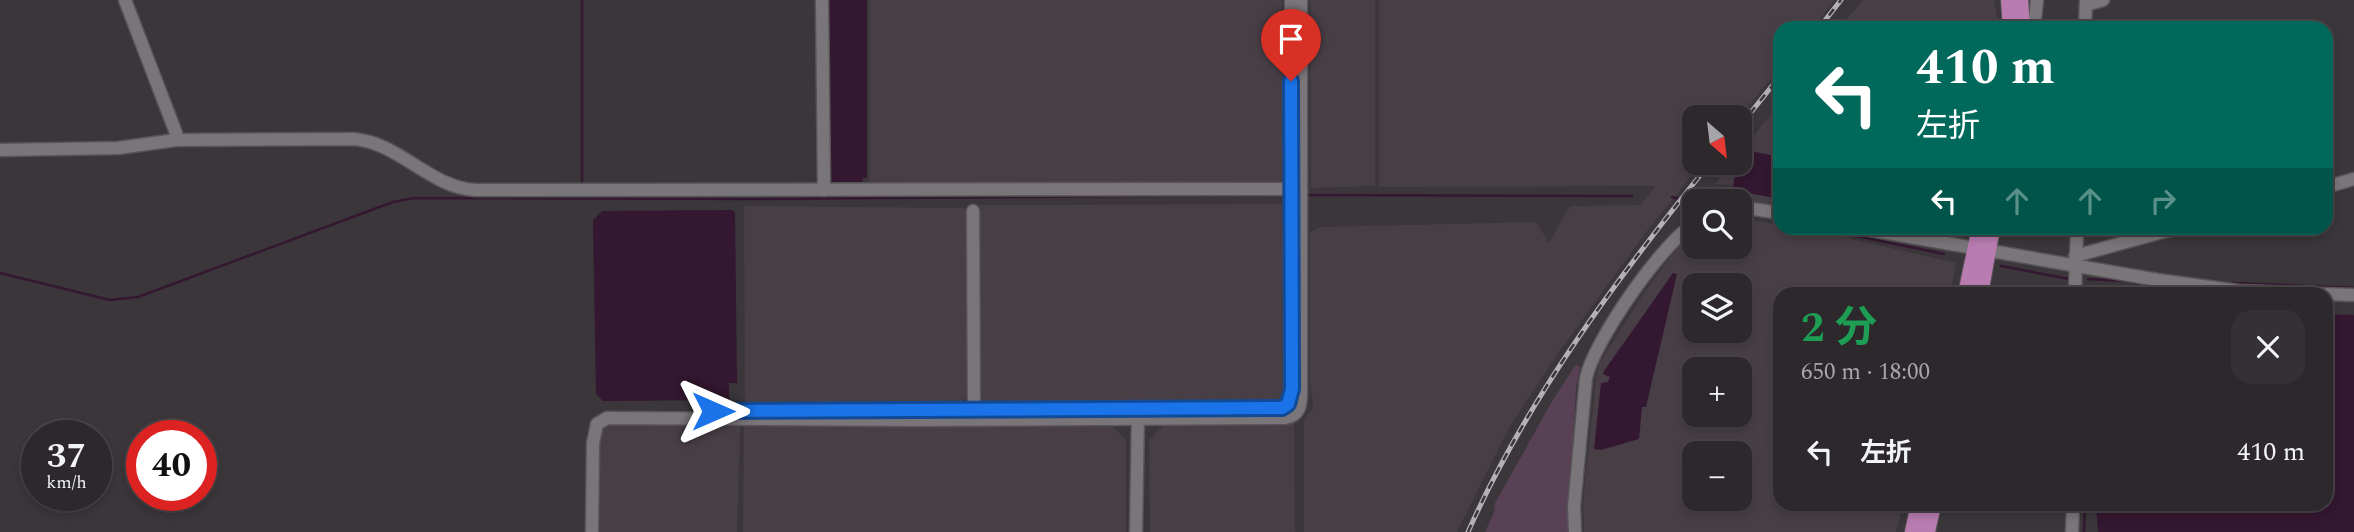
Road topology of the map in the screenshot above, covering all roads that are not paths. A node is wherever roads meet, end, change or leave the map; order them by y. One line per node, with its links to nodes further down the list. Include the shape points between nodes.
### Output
1 (125, 0): 14 (street)
2 (822, 0): 19 (street)
3 (1291, 0): 18 (street)
4 (1301, 0): 18 (street)
5 (2009, 0): 10 (main road)
6 (2020, 0): 11 (main road)
7 (2037, 0): 12 (street)
8 (2103, 0): 9 (street)
9 (2086, 2): 13 (street)
10 (2010, 21)
11 (2022, 21)
12 (2035, 21)
13 (2085, 21)
14 (176, 140): 15 (street, via 118,148); 19 (street, via 366,140 392,150 445,183 475,190)
15 (0, 150)
16 (2354, 179): 17 (street)
17 (2333, 185)
18 (1296, 189): 19 (street); 38 (street, via 1300,408 1285,418)
19 (824, 190)
20 (1752, 209): 22 (street)
21 (974, 211): 37 (street)
22 (1773, 212)
23 (1682, 233): 44 (street, via 1654,265 1590,363)
24 (1900, 235): 29 (street)
25 (1980, 235): 29 (main road)
26 (1988, 235): 29 (main road)
27 (2077, 235): 30 (street)
28 (2156, 235): 30 (street)
29 (1981, 249): 30 (street); 31 (main road); 32 (main road)
30 (2076, 261): 33 (street); 34 (street)
31 (1968, 287)
32 (1980, 287)
33 (2075, 287)
34 (2217, 287)
35 (2333, 294): 36 (street)
36 (2354, 295)
37 (974, 414): 38 (street); 42 (street, via 607,418 597,424 593,443)
38 (1138, 414): 43 (street)
39 (1918, 511): 45 (main road)
40 (1932, 511): 46 (main road)
41 (2072, 511): 47 (street)
42 (593, 532)
43 (1136, 532)
44 (1575, 532)
45 (1913, 532)
46 (1927, 532)
47 (2071, 532)

